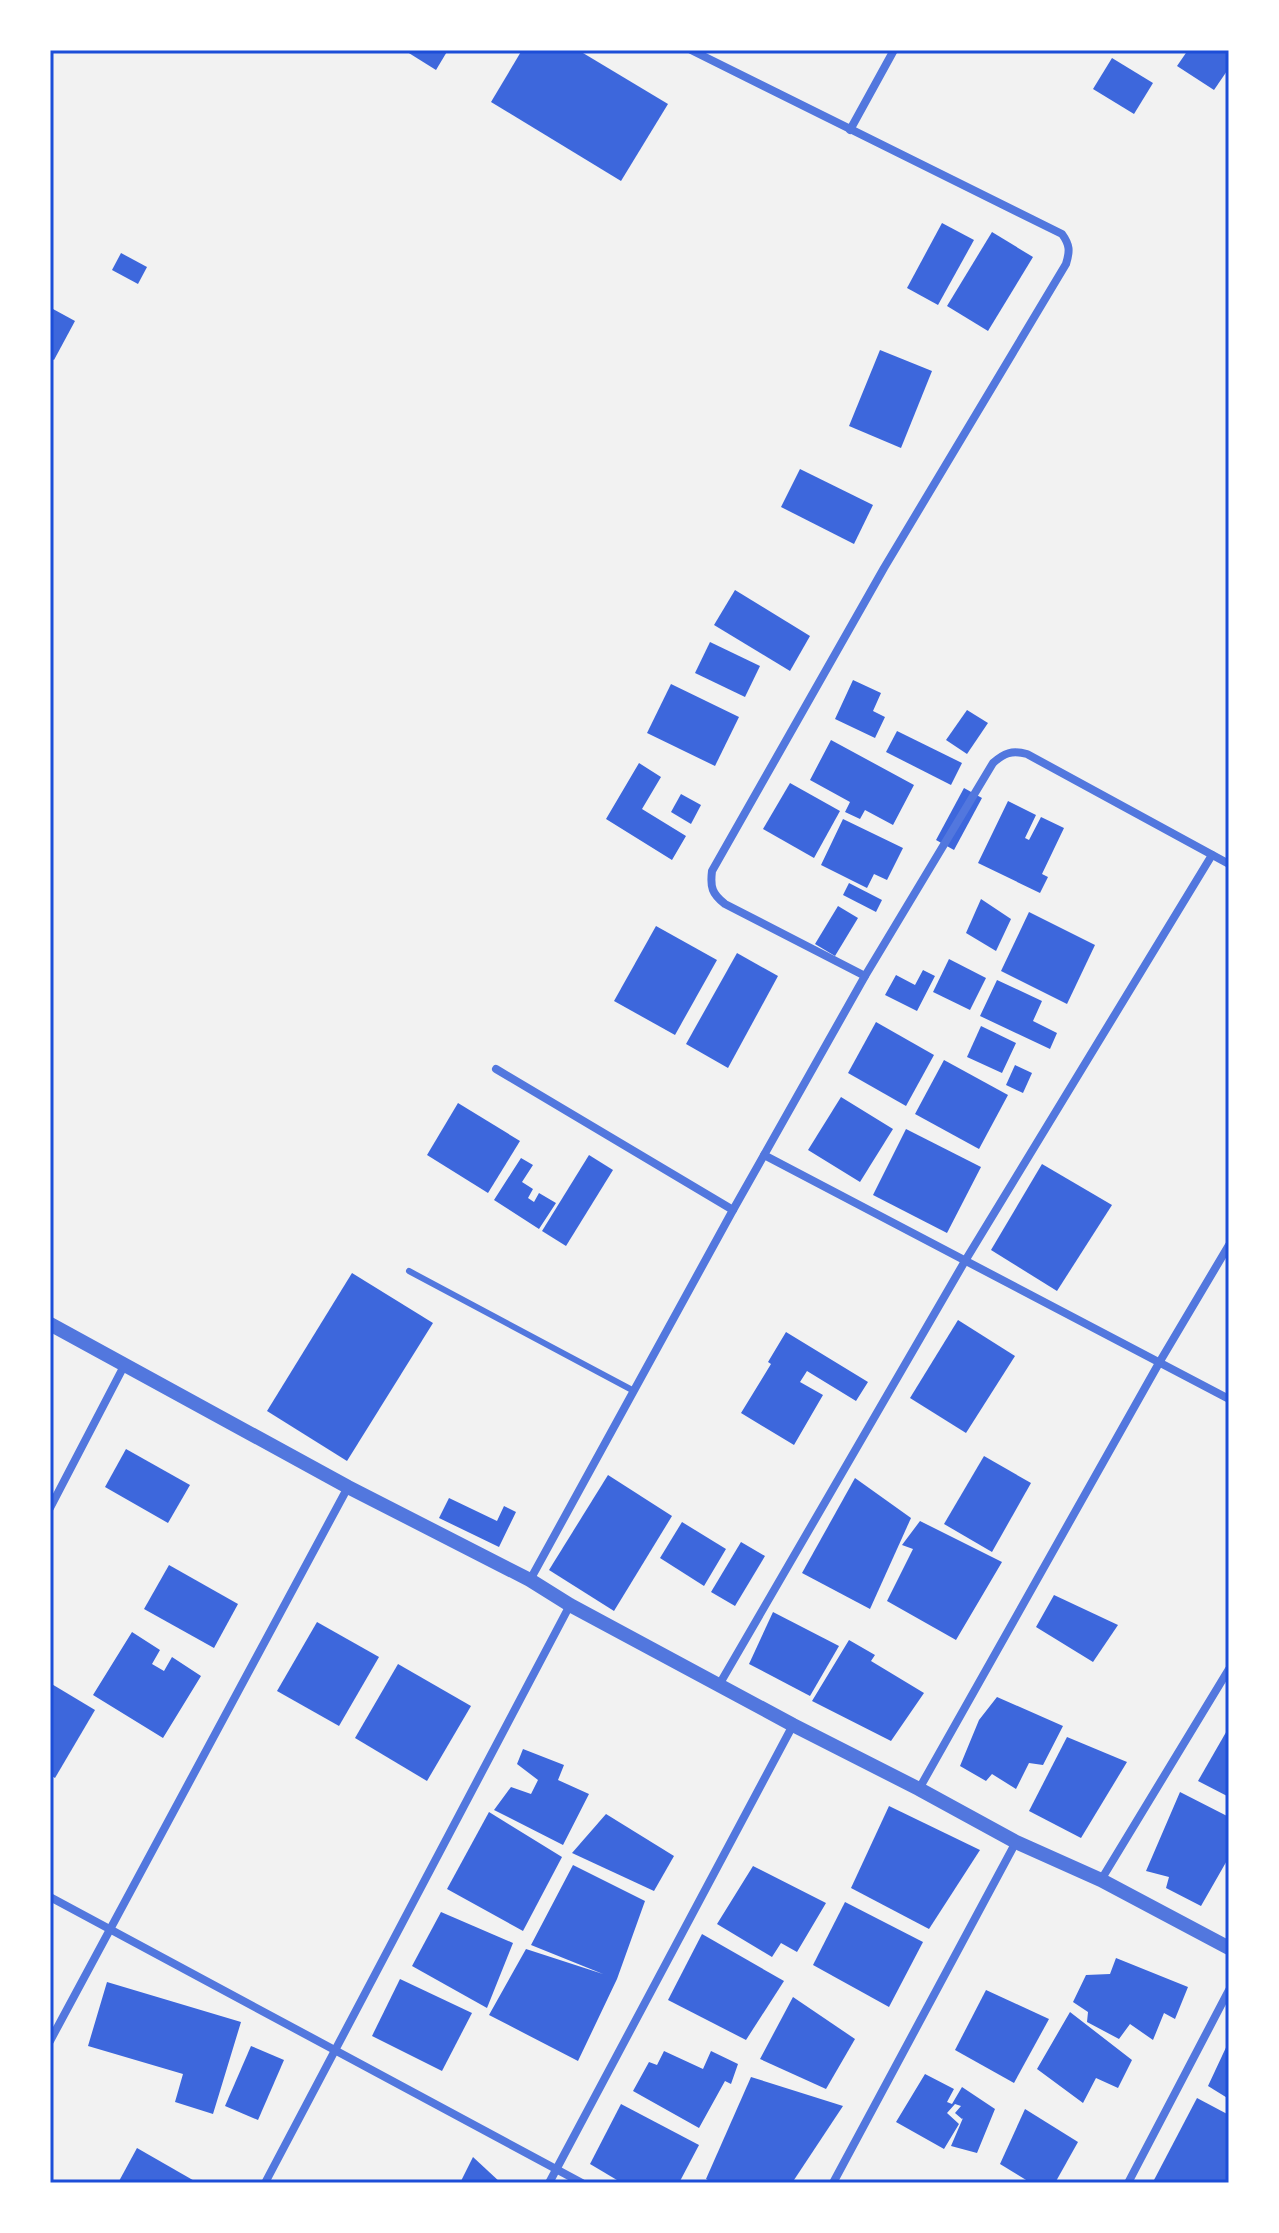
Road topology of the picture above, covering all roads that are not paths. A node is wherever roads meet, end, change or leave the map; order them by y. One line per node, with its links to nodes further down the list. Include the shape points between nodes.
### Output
1 (691, 50): 3 (street)
2 (894, 50): 3 (street)
3 (850, 130): 6 (street, via 1062,234 1070,251 712,871 710,886 725,904)
4 (1212, 855): 5 (street); 6 (street, via 1027,754 1003,754); 11 (street)
5 (1229, 864)
6 (865, 976): 8 (street)
7 (496, 1069): 9 (street)
8 (764, 1155): 9 (street); 11 (street)
9 (733, 1210): 16 (street)
10 (1229, 1245): 14 (street)
11 (965, 1261): 14 (street); 23 (street)
12 (409, 1271): 16 (lane)
13 (50, 1324): 15 (street)
14 (1159, 1363): 17 (street); 25 (street)
15 (125, 1364): 18 (street); 19 (street)
16 (634, 1391): 20 (street)
17 (1229, 1399)
18 (348, 1487): 20 (street); 29 (street)
19 (50, 1508)
20 (530, 1580): 21 (street)
21 (570, 1605): 23 (street); 33 (street)
22 (1229, 1669): 27 (street)
23 (719, 1685): 24 (street)
24 (793, 1725): 25 (street); 34 (street)
25 (919, 1789): 26 (street)
26 (1016, 1842): 27 (street); 38 (street)
27 (1101, 1880): 30 (street)
28 (50, 1897): 29 (street)
29 (110, 1930): 32 (street); 33 (street)
30 (1229, 1948)
31 (1229, 1990): 39 (street)
32 (50, 2041)
33 (336, 2052): 34 (street); 35 (street)
34 (556, 2169): 36 (street); 37 (street)
35 (265, 2183)
36 (549, 2183)
37 (582, 2183)
38 (833, 2183)
39 (1128, 2183)

